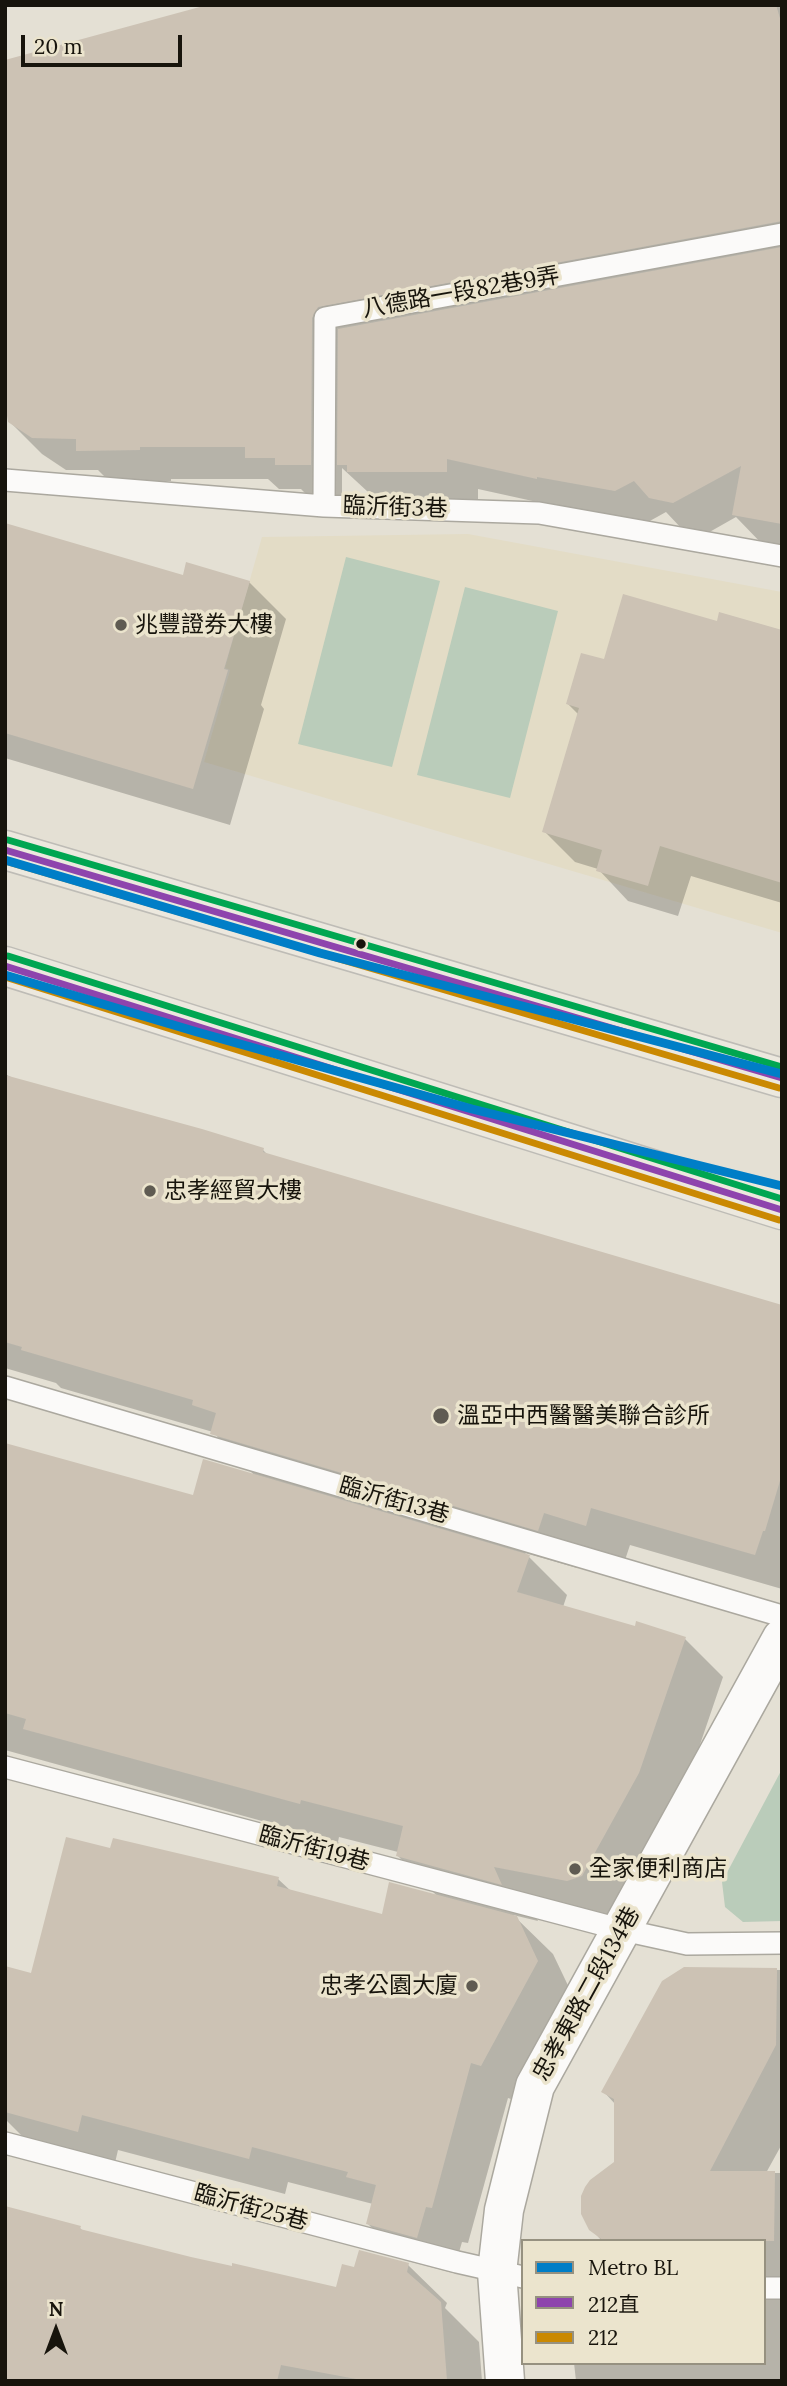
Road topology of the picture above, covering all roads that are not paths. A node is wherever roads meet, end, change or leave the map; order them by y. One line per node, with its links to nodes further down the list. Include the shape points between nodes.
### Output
1 (782, 234): 3 (lane, 八德路一段82巷9弄, via 325,318)
2 (5, 480): 3 (lane, 臨沂街3巷)
3 (324, 506): 4 (lane, 臨沂街3巷, via 540,513)
4 (782, 556)
5 (5, 850): 7 (main road)
6 (5, 966): 8 (main road)
7 (782, 1079)
8 (782, 1210)
9 (5, 1387): 10 (lane, 臨沂街13巷)
10 (782, 1616)
11 (782, 1638): 13 (street, 忠孝東路二段134巷)
12 (5, 1767): 13 (lane, 臨沂街19巷)
13 (623, 1930): 14 (lane, 臨沂街19巷, via 687,1944); 16 (street, 忠孝東路二段134巷, via 536,2086 504,2210)
14 (782, 1943)
15 (5, 2143): 16 (lane, 臨沂街25巷)
16 (510, 2275): 17 (street, 忠孝東路二段134巷)
17 (505, 2381)

